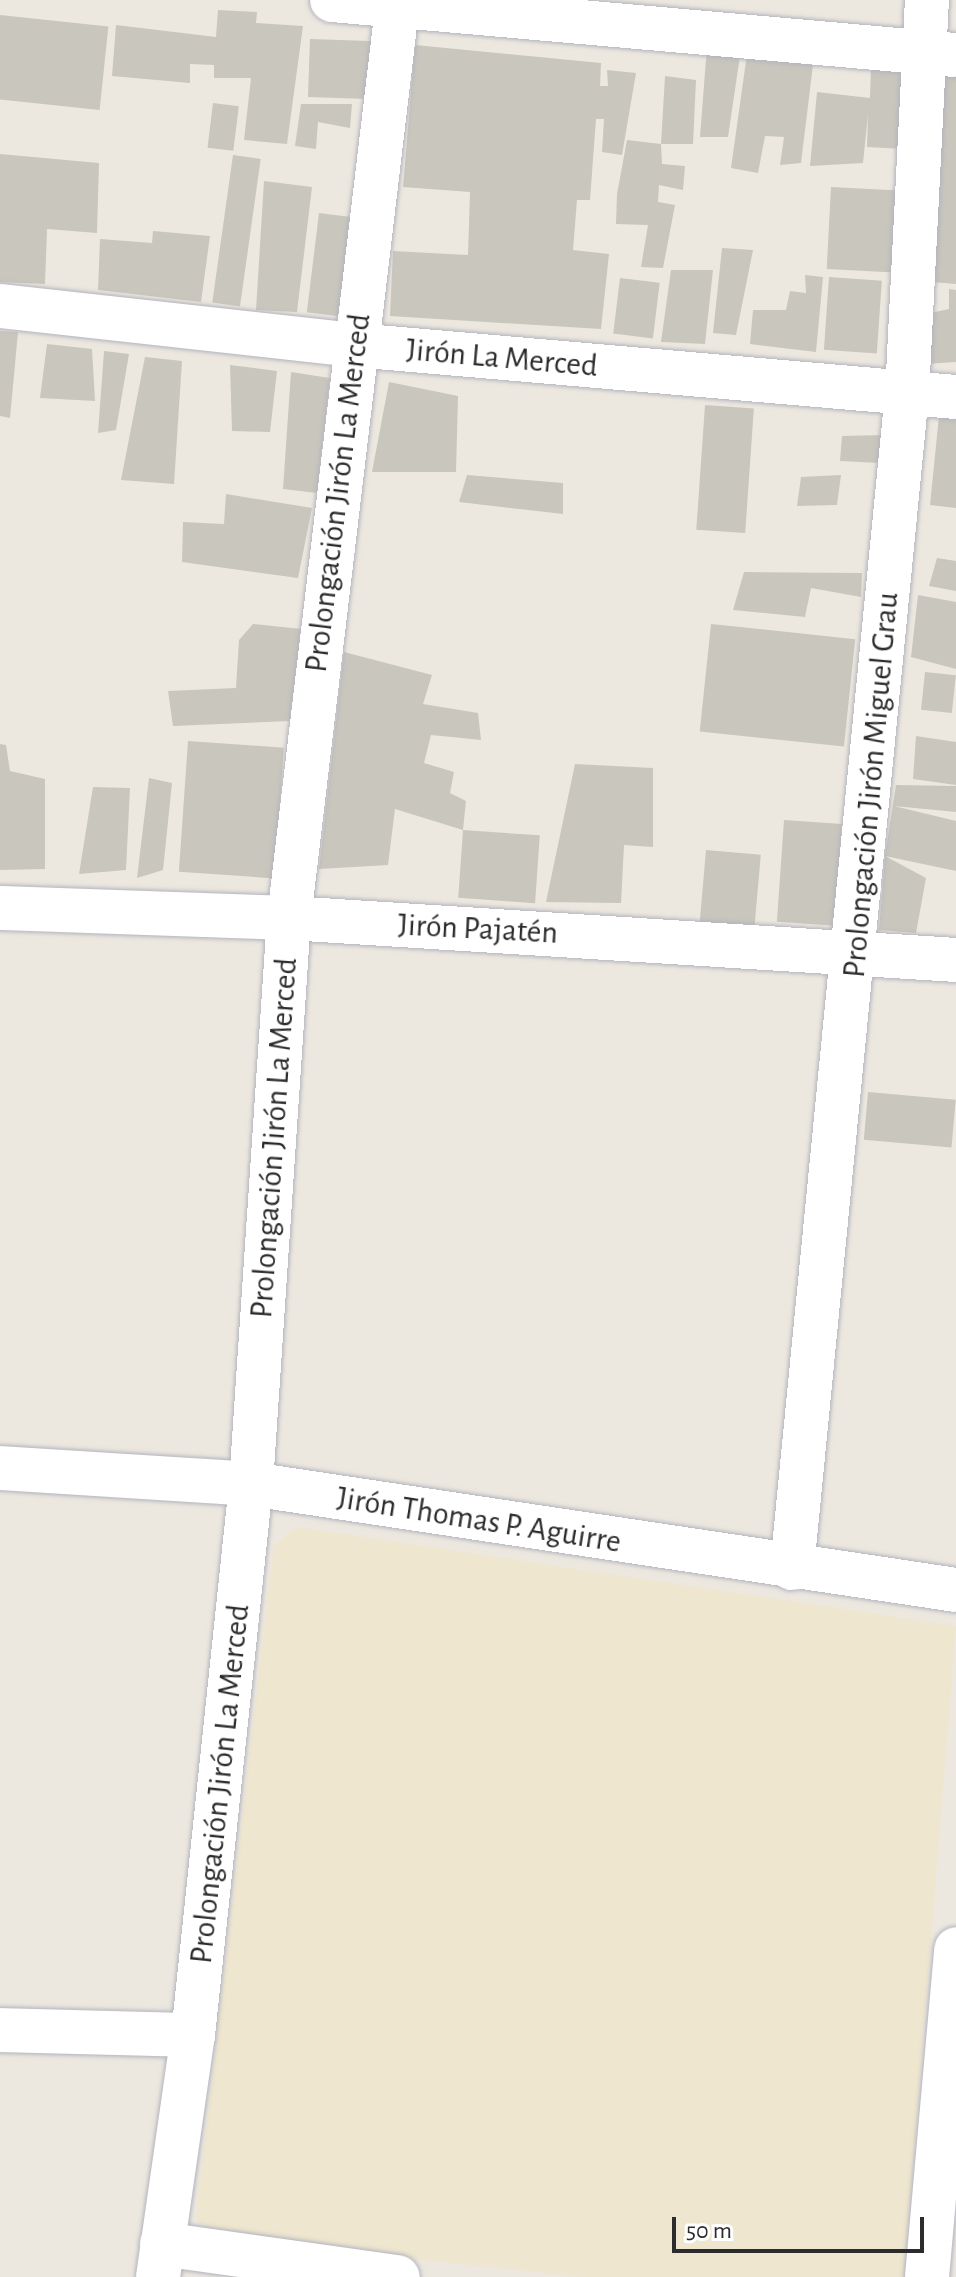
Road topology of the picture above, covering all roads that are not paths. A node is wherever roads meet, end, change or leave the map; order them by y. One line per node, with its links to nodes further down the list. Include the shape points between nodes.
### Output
1 (332, 0): 3 (street)
2 (927, 0): 4 (street, Prolongación Jirón Miguel Grau)
3 (397, 3): 4 (street); 6 (street, Prolongación Jirón La Merced)
4 (941, 53): 7 (street, Prolongación Jirón Miguel Grau)
5 (0, 306): 6 (street, Jirón La Merced)
6 (354, 345): 7 (street, Jirón La Merced); 10 (street, Prolongación Jirón La Merced)
7 (907, 394): 8 (street, Jirón La Merced); 11 (street, Prolongación Jirón Miguel Grau)
8 (956, 397)
9 (0, 908): 10 (street, Jirón Pajatén)
10 (289, 918): 11 (street, Jirón Pajatén); 14 (street, Prolongación Jirón La Merced)
11 (856, 950): 12 (street, Jirón Pajatén); 15 (street, Prolongación Jirón Miguel Grau)
12 (956, 960)
13 (0, 1468): 14 (street, Jirón Thomas P. Aguirre)
14 (251, 1484): 15 (street, Jirón Thomas P. Aguirre); 19 (street, Prolongación Jirón La Merced)
15 (792, 1568): 16 (street, Jirón Thomas P. Aguirre)
16 (956, 1590)
17 (956, 1949): 22 (street)
18 (0, 2030): 19 (street)
19 (193, 2035): 20 (street, Prolongación Jirón La Merced)
20 (160, 2261): 21 (street)
21 (398, 2277)
22 (927, 2277)

